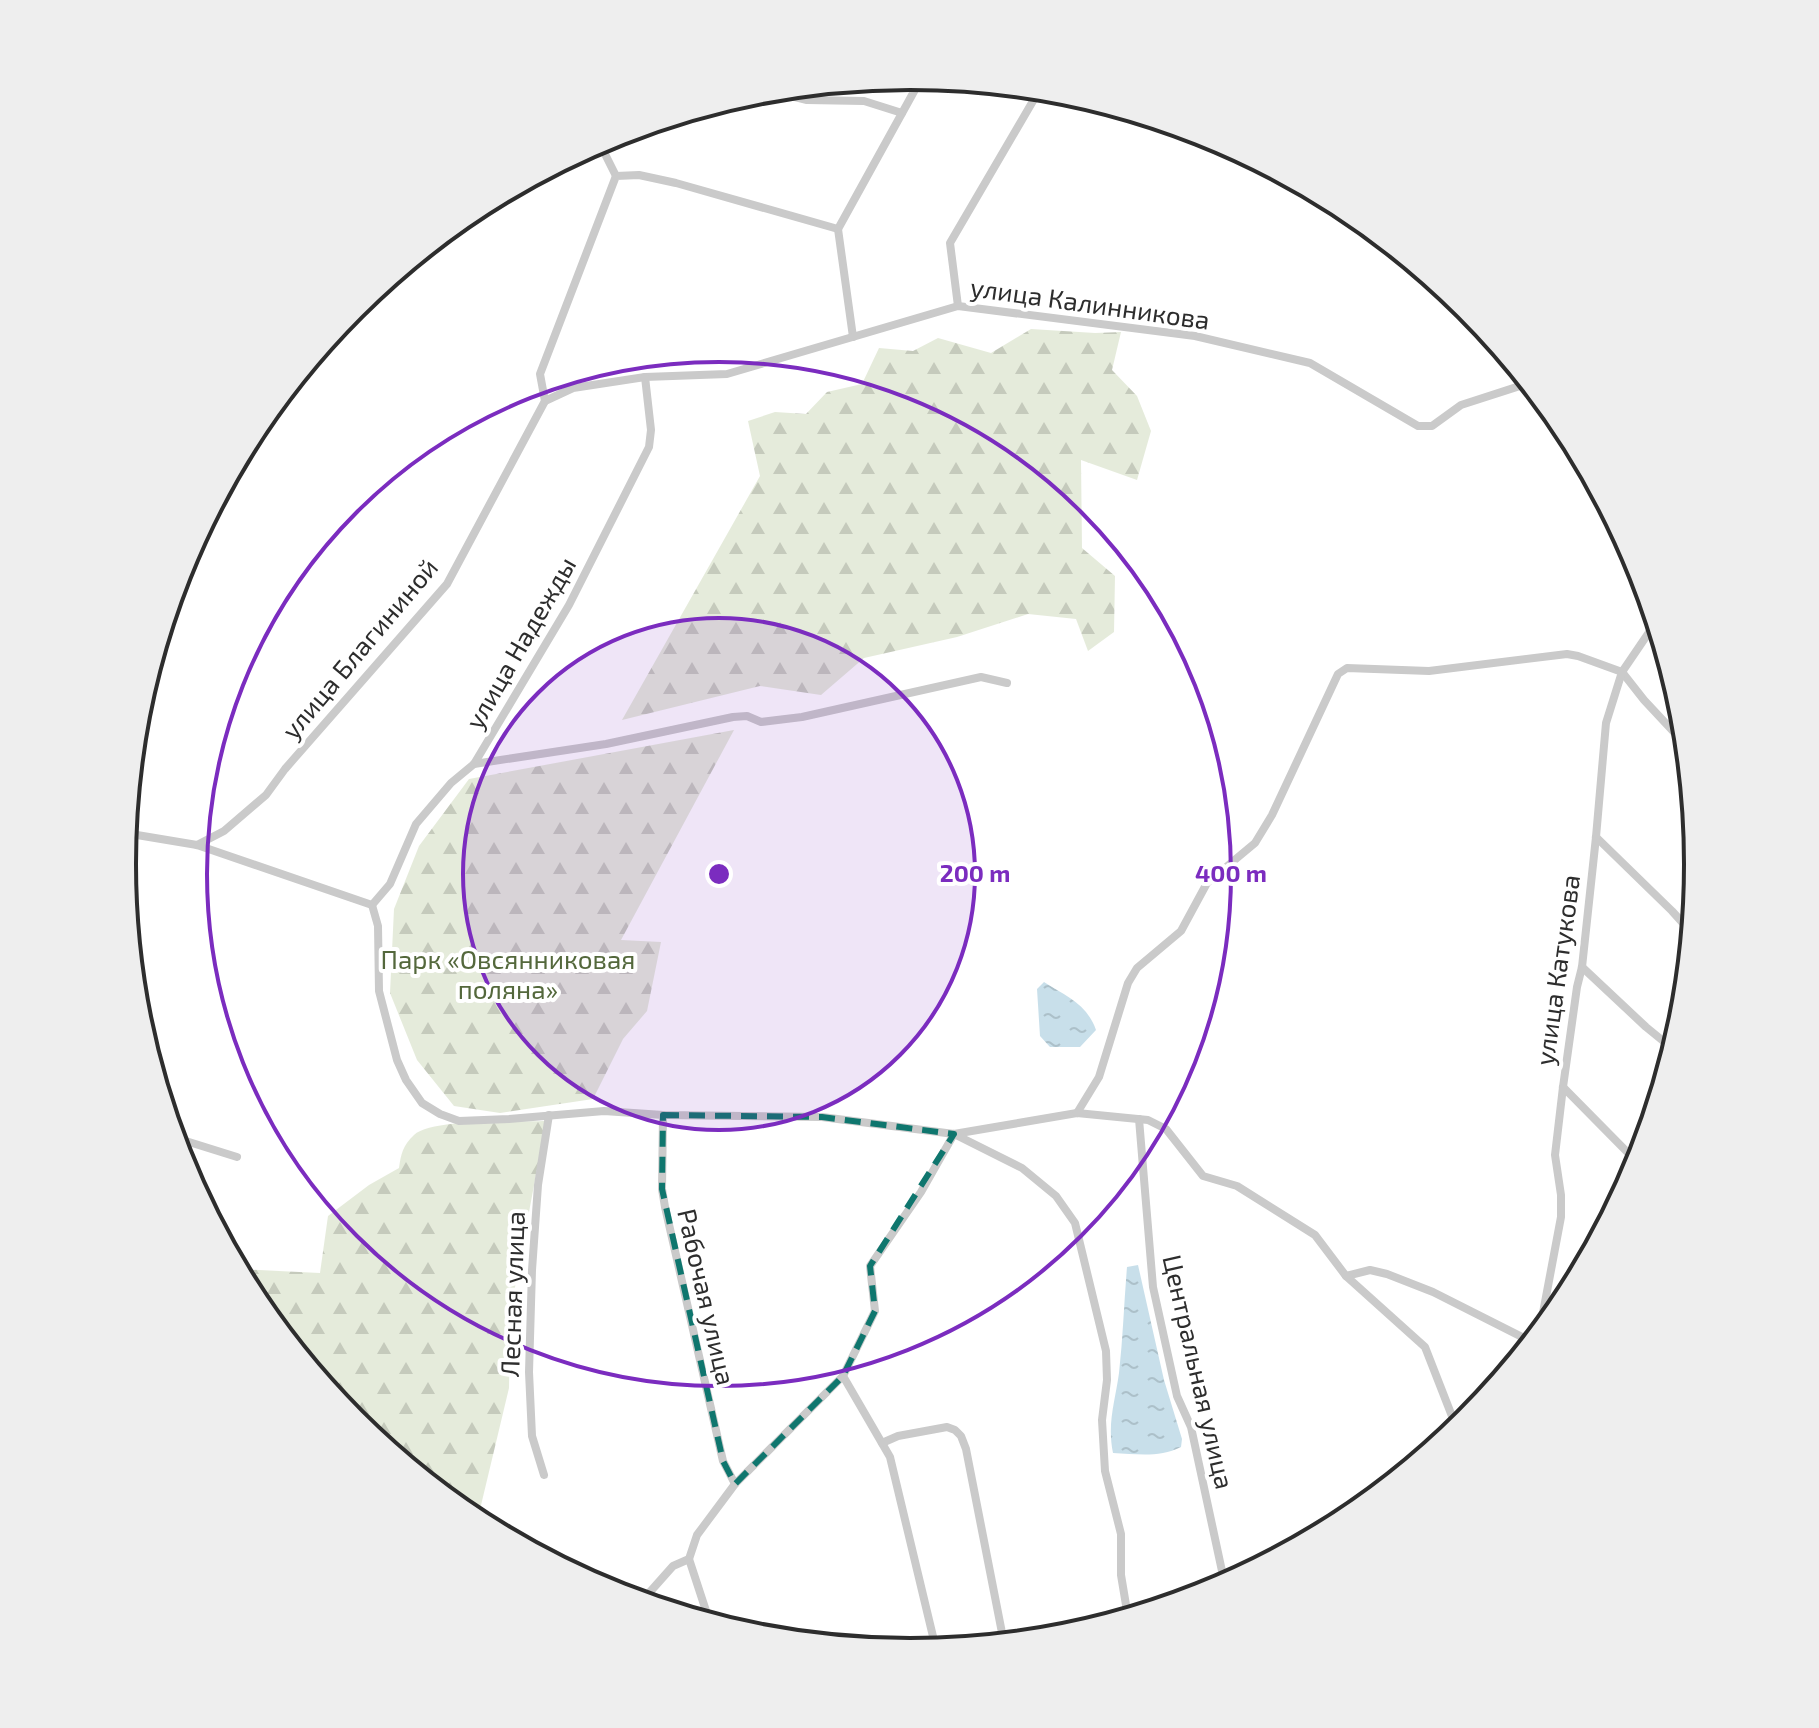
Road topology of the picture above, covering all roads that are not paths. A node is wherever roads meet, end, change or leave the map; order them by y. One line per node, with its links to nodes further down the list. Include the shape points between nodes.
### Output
1 (915, 90): 4 (street)
2 (800, 98): 4 (street, via 864,101)
3 (1033, 101): 8 (street, via 950,243)
4 (902, 113): 7 (street)
5 (604, 153): 6 (street)
6 (616, 176): 7 (street, via 676,183); 12 (street, улица Благининой, via 540,374)
7 (838, 229): 9 (street)
8 (958, 306): 9 (street, улица Калинникова); 11 (street, улица Калинникова, via 1195,336 1310,363 1418,426 1432,426 1461,405)
9 (853, 337): 10 (street, улица Калинникова, via 727,374)
10 (645, 377): 12 (street, улица Калинникова, via 573,388); 17 (street, улица Надежды, via 649,447 569,605)
11 (1518, 386)
12 (545, 401): 20 (street, улица Благининой, via 447,584 266,795 224,831)
13 (1648, 634): 14 (street, улица Катукова)
14 (1622, 672): 16 (street); 19 (street, улица Катукова, via 1606,723); 26 (street, via 1567,654 1429,671 1347,668 1338,674 1255,843 1207,883 1181,931 1137,968 1128,983 1099,1077)
15 (1007, 683): 17 (street, via 981,677 802,717 761,722 733,717)
16 (1672, 730)
17 (474, 764): 21 (street, улица Надежды, via 416,824 390,884)
18 (137, 834): 20 (street)
19 (1596, 837): 22 (street); 23 (street, улица Катукова)
20 (197, 845): 21 (street)
21 (372, 905): 27 (street, via 382,1007 397,1060 422,1103 459,1121)
22 (1681, 921)
23 (1582, 967): 24 (street); 25 (street, улица Катукова)
24 (1663, 1041)
25 (1563, 1087): 32 (street); 35 (street, улица Катукова, via 1555,1155 1561,1217)
26 (1077, 1113): 29 (street); 30 (street)
27 (549, 1115): 28 (street); 40 (street, Лесная улица, via 538,1185 530,1358 532,1436)
28 (663, 1115): 30 (street, via 822,1117); 41 (street, Рабочая улица, via 665,1207 723,1461)
29 (1139, 1119): 34 (street, via 1166,1129 1203,1176 1237,1186 1315,1235); 43 (street, Центральная улица, via 1153,1287)
30 (954, 1134): 37 (street, via 870,1266 875,1311); 45 (street, via 1022,1168 1056,1196 1075,1223 1106,1351 1105,1471 1121,1534)
31 (187, 1141): 33 (street)
32 (1628, 1153)
33 (237, 1157)
34 (1346, 1276): 36 (street, via 1370,1270 1387,1274); 38 (street, via 1425,1347)
35 (1544, 1306)
36 (1522, 1337)
37 (843, 1376): 39 (street); 41 (street)
38 (1452, 1416)
39 (882, 1443): 47 (street, via 947,1427 961,1436); 48 (street, via 890,1457)
40 (544, 1475)
41 (735, 1484): 42 (street, via 697,1535)
42 (689, 1559): 44 (street, via 673,1566); 46 (street)
43 (1222, 1572)
44 (649, 1593)
45 (1126, 1607)
46 (706, 1611)
47 (1002, 1632)
48 (933, 1637)

